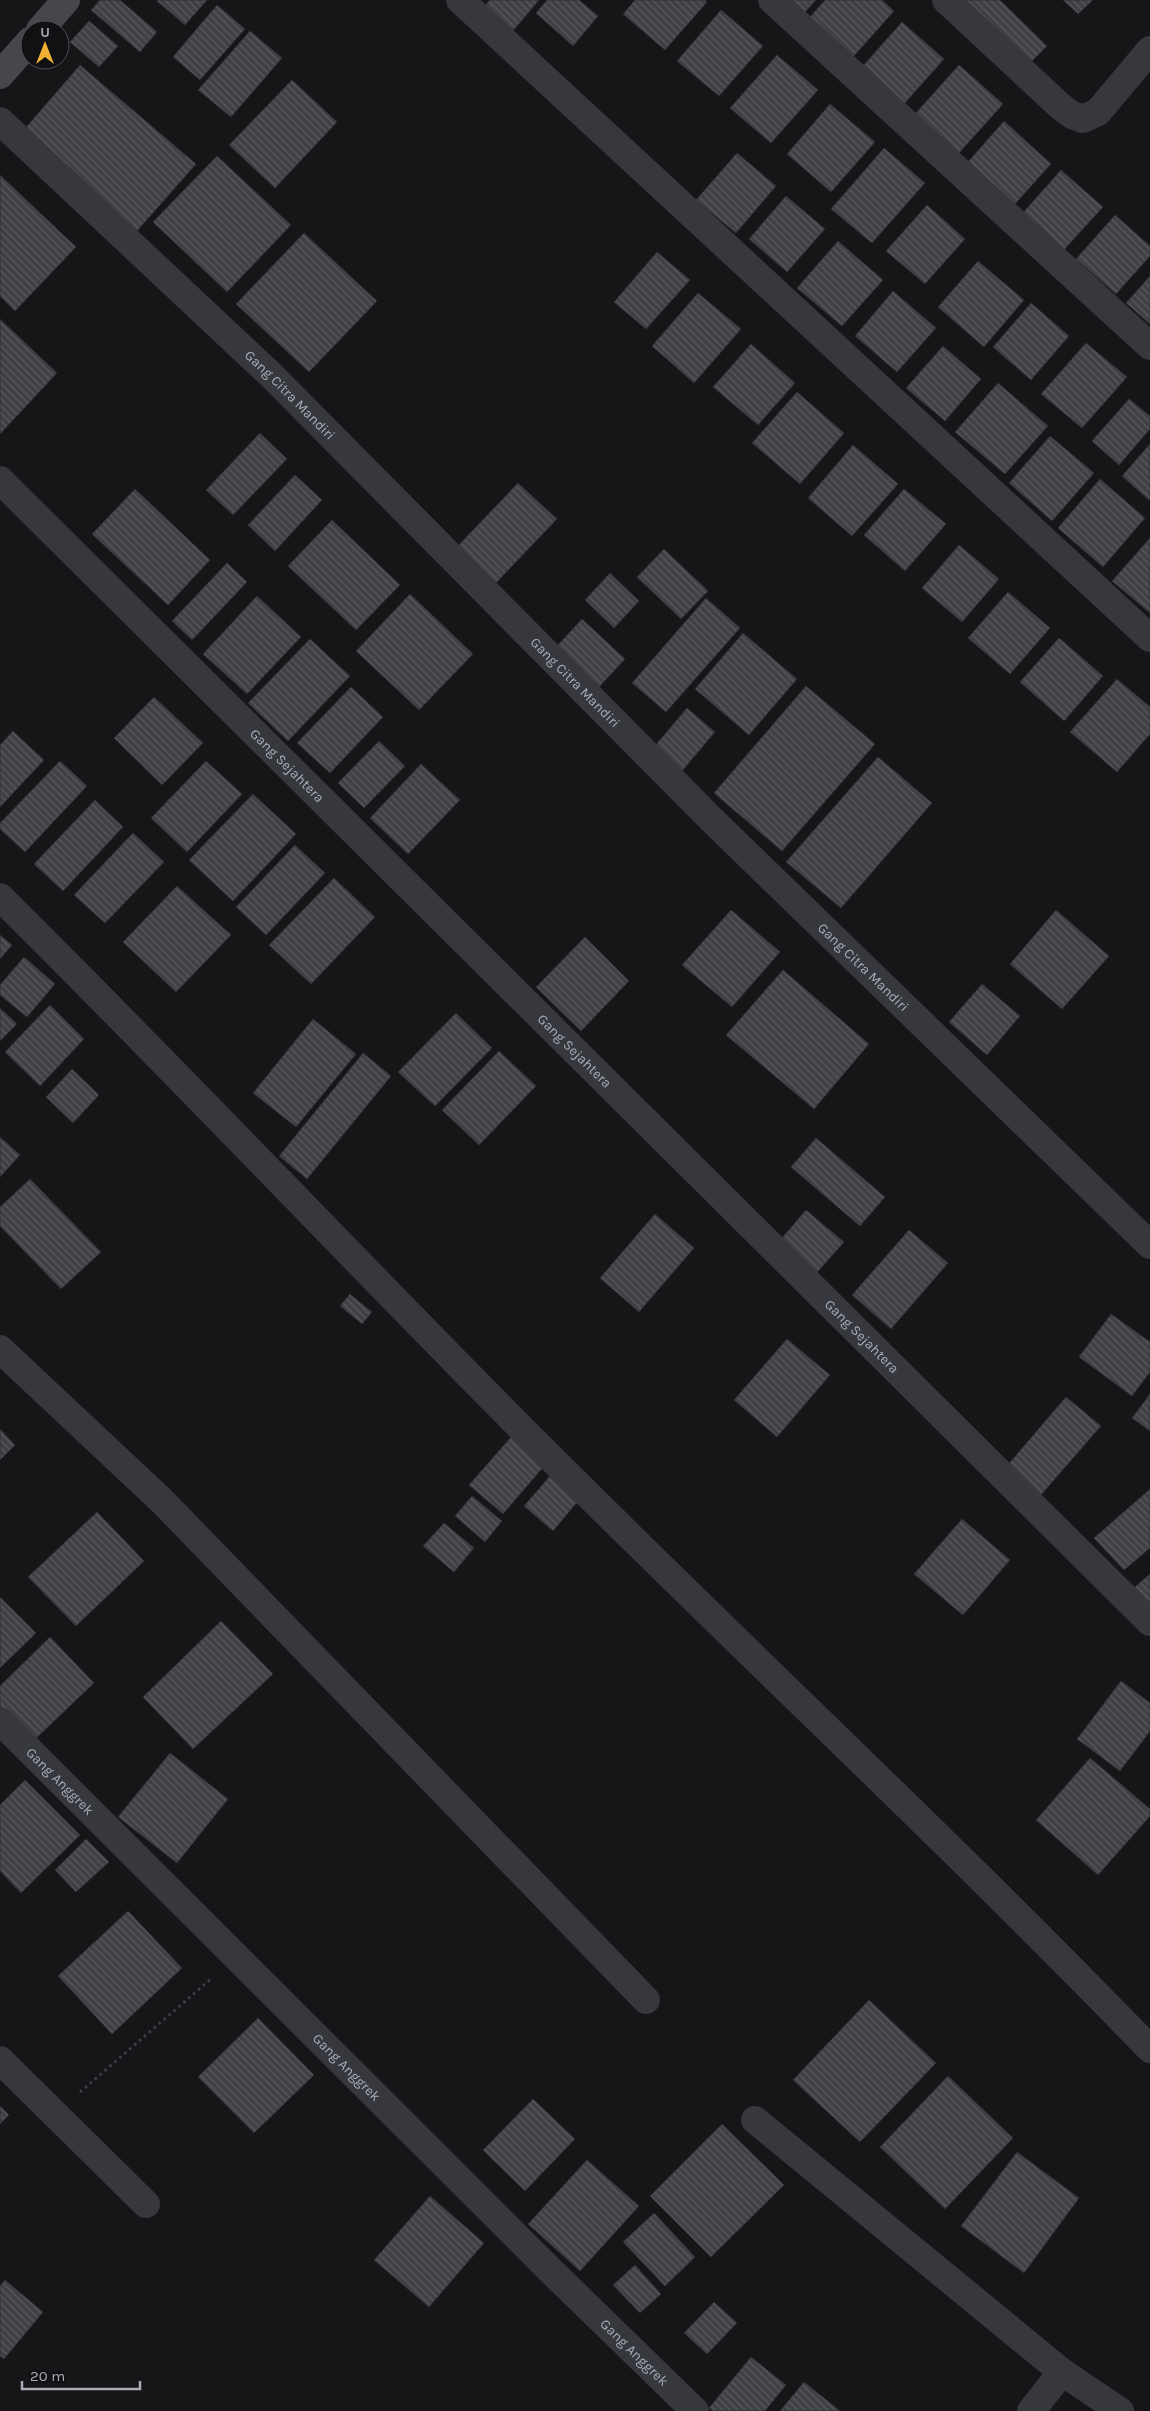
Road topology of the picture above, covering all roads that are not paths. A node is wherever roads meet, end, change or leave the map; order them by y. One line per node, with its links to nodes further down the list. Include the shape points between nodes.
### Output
1 (66, 0): 5 (street)
2 (460, 0): 12 (street)
3 (772, 0): 10 (street)
4 (946, 0): 6 (street, via 1060,106 1083,119 1098,112)
5 (49, 20)
6 (1150, 50)
7 (20, 52): 8 (street)
8 (0, 75)
9 (0, 121): 14 (street, Gang Citra Mandiri, via 271,375 710,818)
10 (1150, 346)
11 (0, 480): 16 (street, Gang Sejahtera)
12 (1150, 638)
13 (0, 897): 19 (street, via 544,1450 1046,1942)
14 (1150, 1245)
15 (0, 1349): 18 (street, via 163,1502)
16 (1150, 1622)
17 (0, 1721): 24 (street, Gang Anggrek)
18 (646, 2000)
19 (1150, 2049)
20 (0, 2060): 22 (street)
21 (755, 2120): 23 (street)
22 (146, 2204)
23 (1062, 2372): 25 (street); 26 (street)
24 (695, 2411)
25 (1031, 2411)
26 (1120, 2411)

